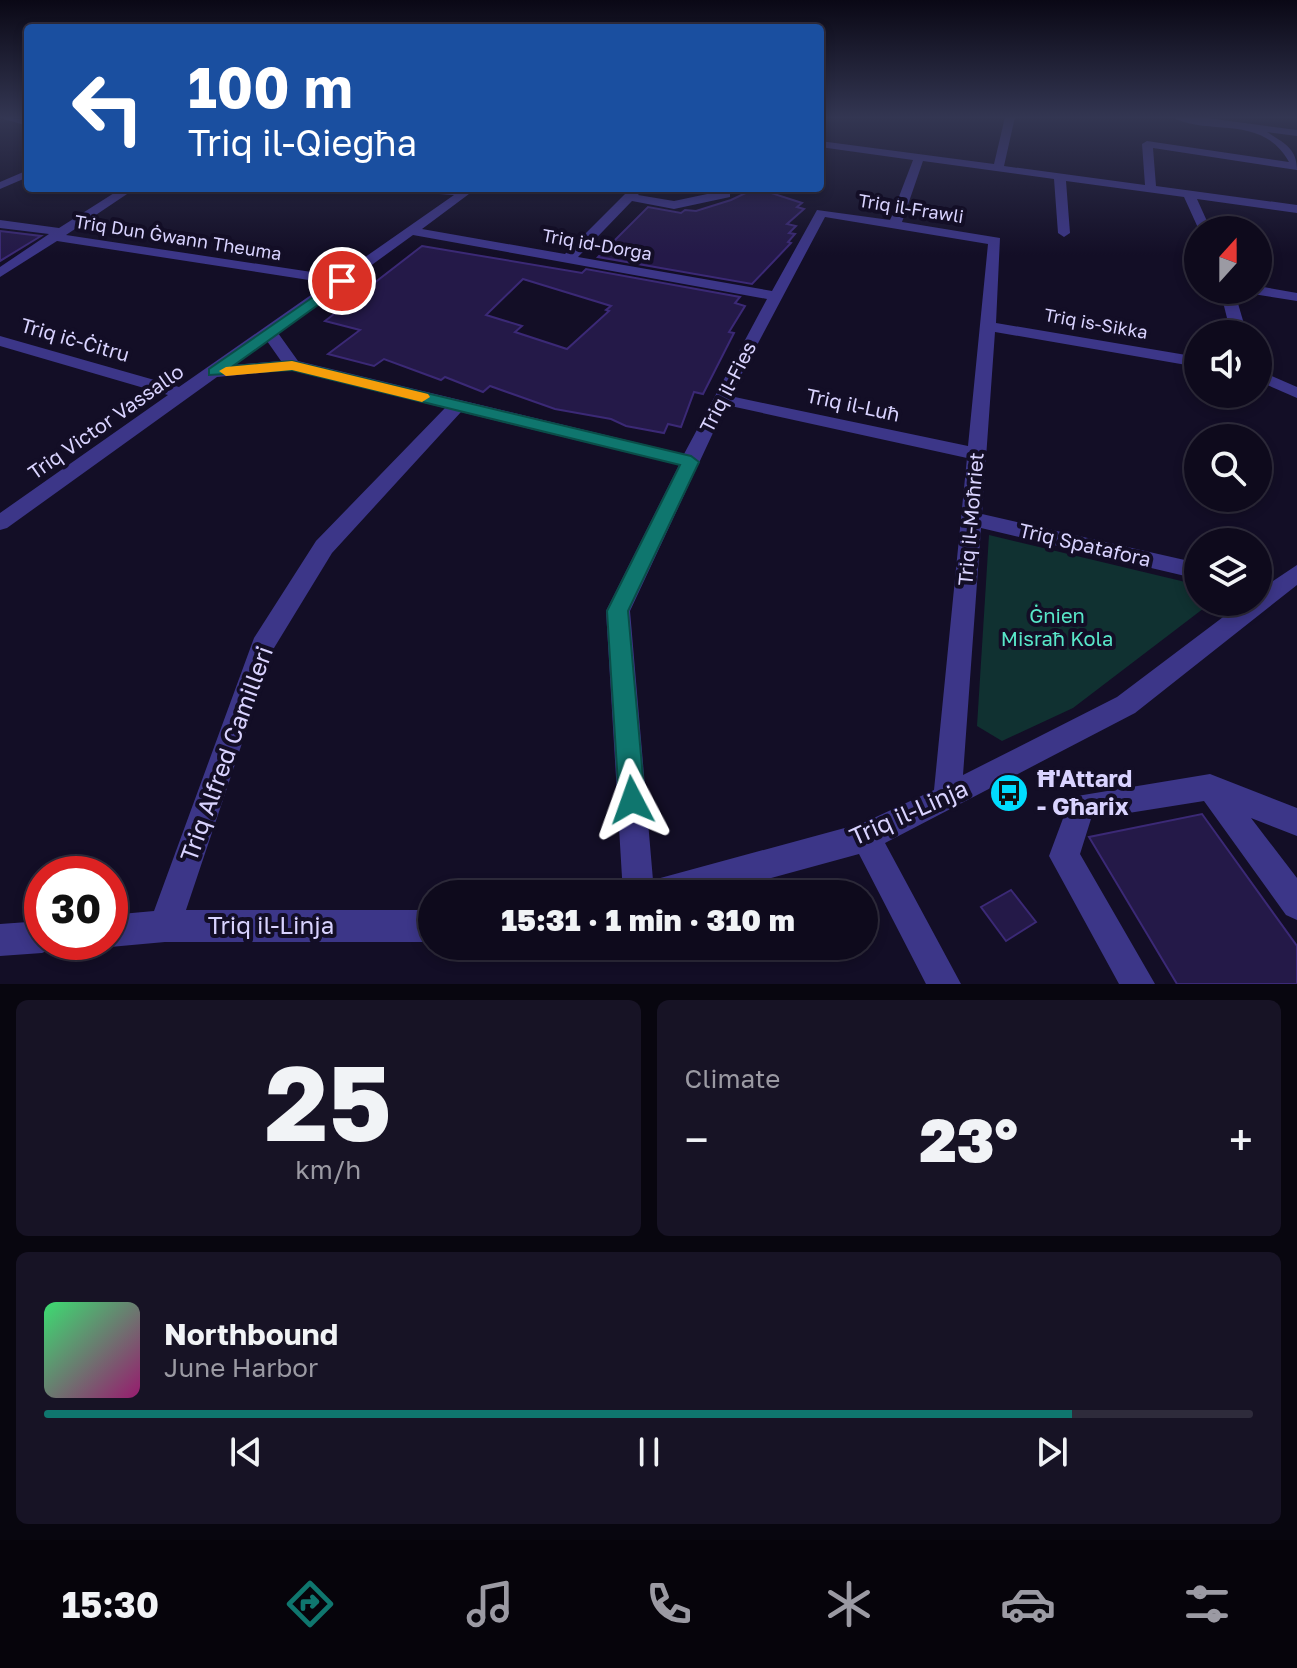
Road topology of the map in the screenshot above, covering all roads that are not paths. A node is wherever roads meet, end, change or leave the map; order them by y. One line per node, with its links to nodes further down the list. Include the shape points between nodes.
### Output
1 (917, 163): 21 (street)
2 (958, 163): 7 (street)
3 (999, 163): 7 (street)
4 (1149, 163): 11 (street)
5 (1270, 163): 6 (street)
6 (1297, 167)
7 (998, 169): 9 (street)
8 (24, 175): 10 (street)
9 (1060, 178): 11 (street); 23 (street)
10 (0, 186)
11 (1151, 190): 16 (street)
12 (123, 192): 24 (street)
13 (465, 192): 22 (street, Triq Victor Vassallo)
14 (634, 192): 15 (street, via 674,205); 26 (street)
15 (726, 194)
16 (1189, 195): 17 (street); 19 (street)
17 (1297, 209)
18 (821, 213): 21 (street, Triq il-Frawli); 30 (street, Triq il-Fies)
19 (1199, 216)
20 (0, 224): 24 (street, Triq Dun Ġwann Theuma)
21 (895, 225): 25 (street, Triq il-Frawli)
22 (412, 231): 26 (street, Triq id-Dorga); 28 (street, Triq Victor Vassallo)
23 (1064, 233)
24 (58, 235): 27 (street); 28 (street, Triq Dun Ġwann Theuma)
25 (995, 241): 32 (street, Triq il-Moħriet)
26 (569, 258): 30 (street, Triq id-Dorga)
27 (0, 273)
28 (342, 281): 33 (street, Triq Victor Vassallo)
29 (1272, 293): 31 (street)
30 (776, 296): 41 (street, Triq il-Fies)
31 (1297, 297)
32 (986, 326): 35 (street, Triq is-Sikka); 43 (street, Triq il-Moħriet)
33 (270, 333): 36 (street); 37 (street, Triq Victor Vassallo)
34 (0, 341): 40 (street, Triq iċ-Ċitru)
35 (1184, 360)
36 (292, 365): 37 (street); 42 (street)
37 (215, 372): 40 (street, Triq Victor Vassallo)
38 (1272, 381): 39 (street)
39 (1297, 393)
40 (184, 394): 46 (street, Triq Victor Vassallo)
41 (720, 399): 43 (street, Triq il-Luħ); 44 (street, Triq il-Fies)
42 (456, 406): 44 (street); 56 (street, Triq Alfred Camilleri, via 324,547 263,645)
43 (976, 454): 45 (street, Triq il-Moħriet)
44 (691, 462): 53 (street, Triq il-Fies, via 618,611)
45 (972, 519): 47 (street, Triq Spatafora); 50 (street, Triq il-Moħriet)
46 (0, 523)
47 (1184, 568)
48 (1277, 582): 50 (street, Triq il-Linja, via 1126,705)
49 (1210, 787): 51 (street); 55 (street); 62 (street, via 1081,807 1064,856)
50 (947, 798): 52 (street, Triq il-Linja)
51 (1297, 822)
52 (866, 837): 54 (street, Triq il-Linja); 61 (street)
53 (638, 880)
54 (708, 880)
55 (1297, 904)
56 (165, 926): 57 (street, Triq il-Linja); 58 (street, Triq il-Linja)
57 (418, 926)
58 (128, 929)
59 (24, 938): 60 (street)
60 (0, 940)
61 (944, 984)
62 (1138, 984)

